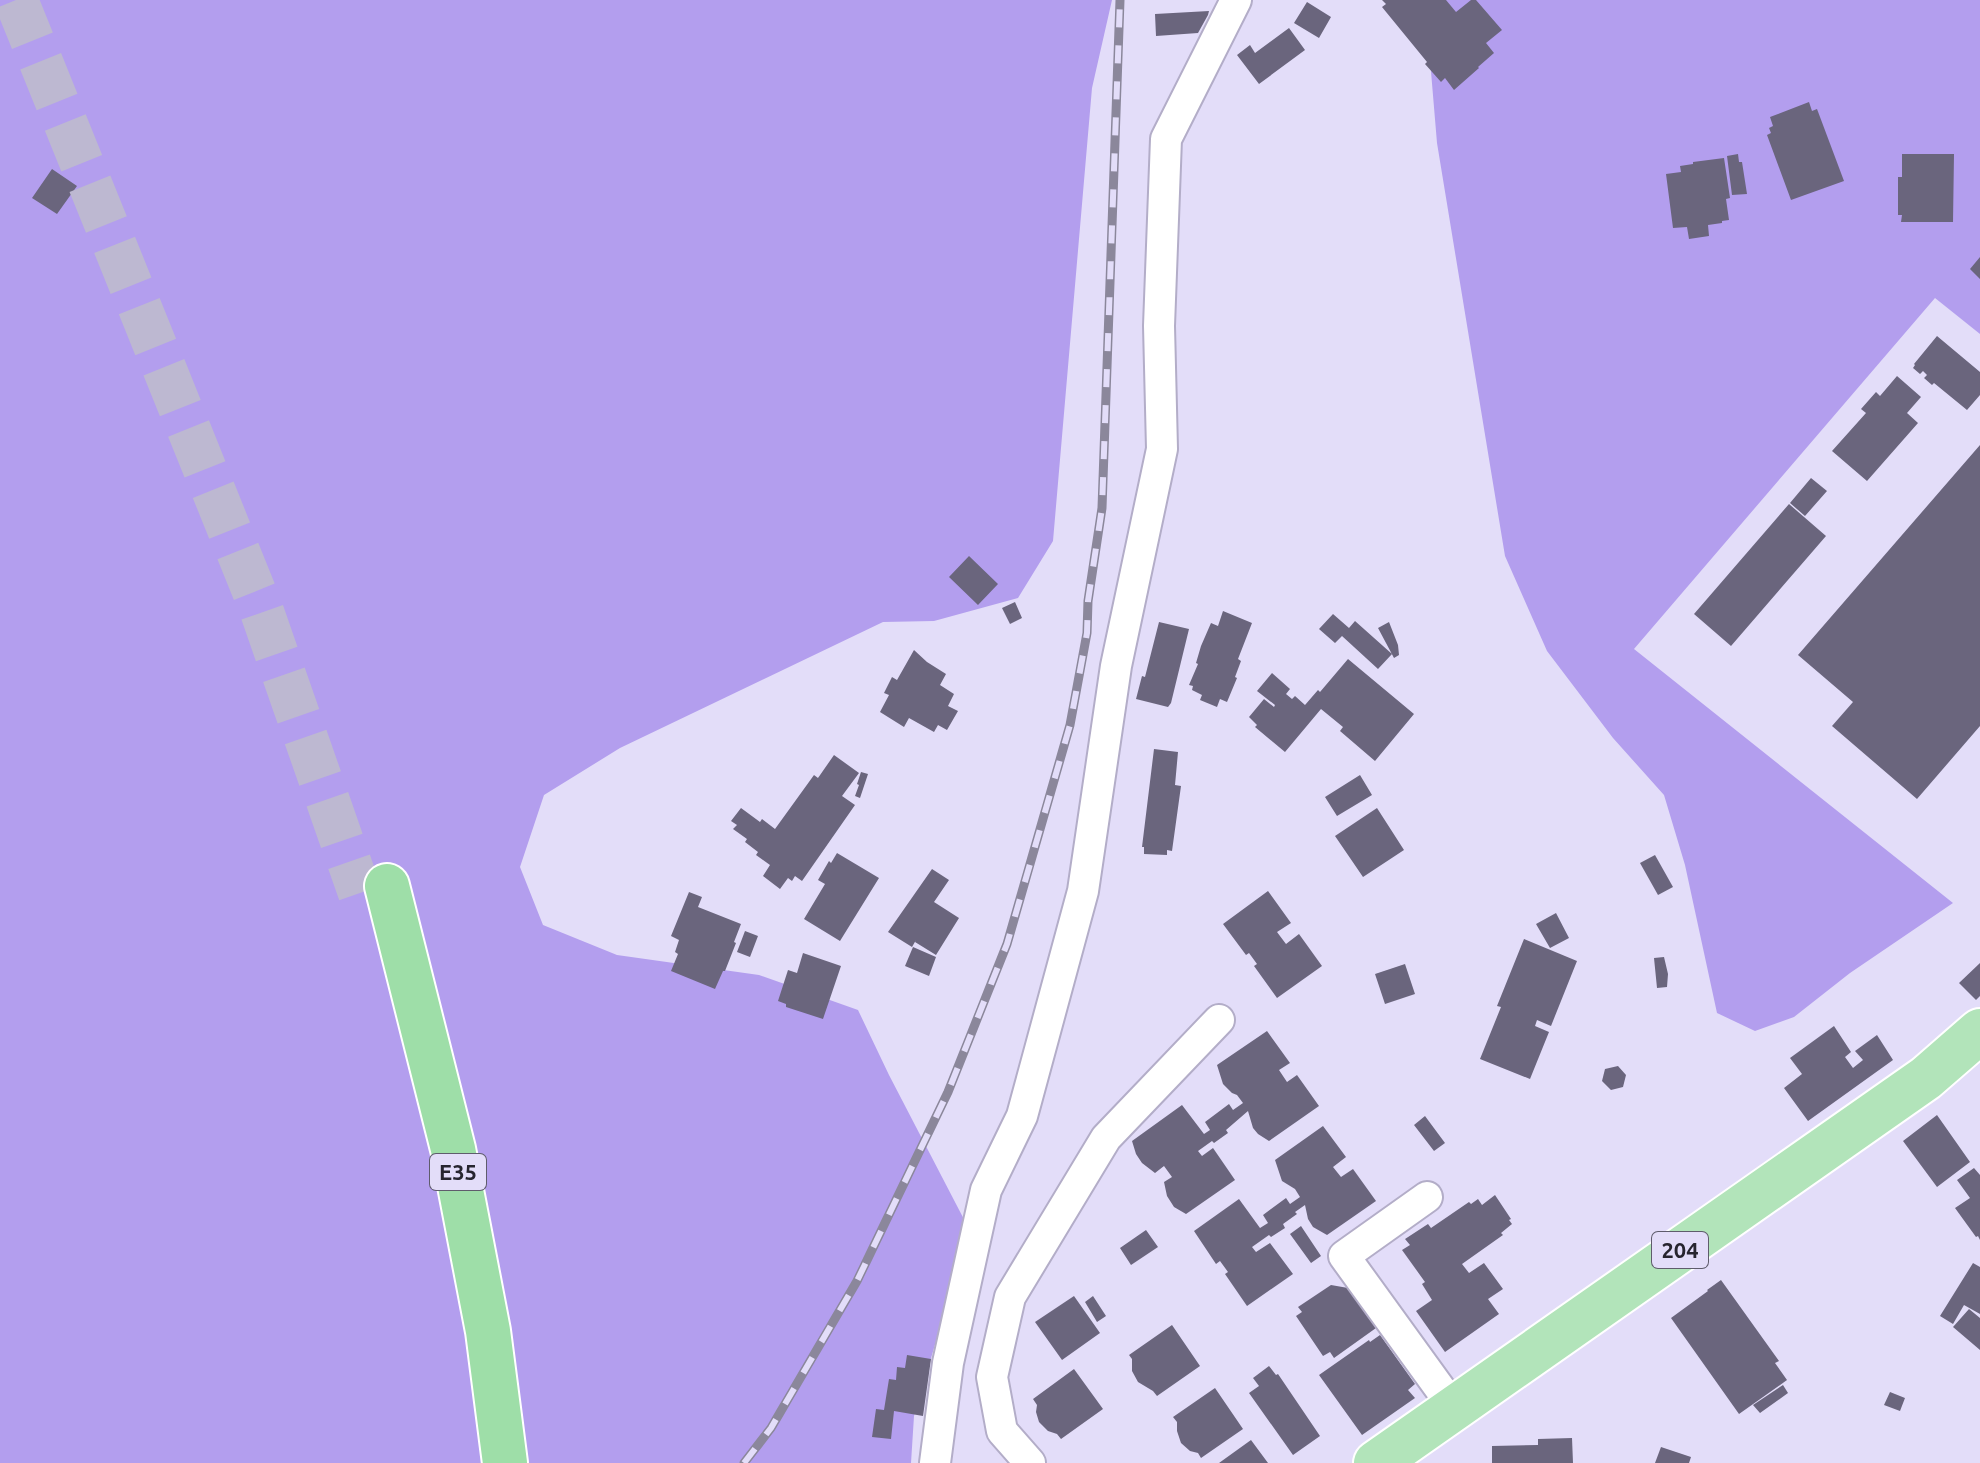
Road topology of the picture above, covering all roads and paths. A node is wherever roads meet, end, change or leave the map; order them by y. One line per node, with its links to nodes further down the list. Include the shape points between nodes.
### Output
1 (1236, 0): 8 (street, via 1166,139 1159,326 1162,449 1116,666 1083,891 1022,1116 986,1190 948,1363)
2 (1219, 1020): 9 (street, via 1106,1138 1010,1297 992,1377 1002,1431)
3 (1980, 1031): 5 (highway, 204, via 1926,1078)
4 (1427, 1197): 5 (street, via 1344,1256)
5 (1454, 1408): 10 (highway, 204)
6 (477, 1463): 7 (highway, E35, via 428,1155 373,890 453,1149 488,1331)
7 (505, 1463)
8 (935, 1463)
9 (1030, 1463)
10 (1376, 1463)

